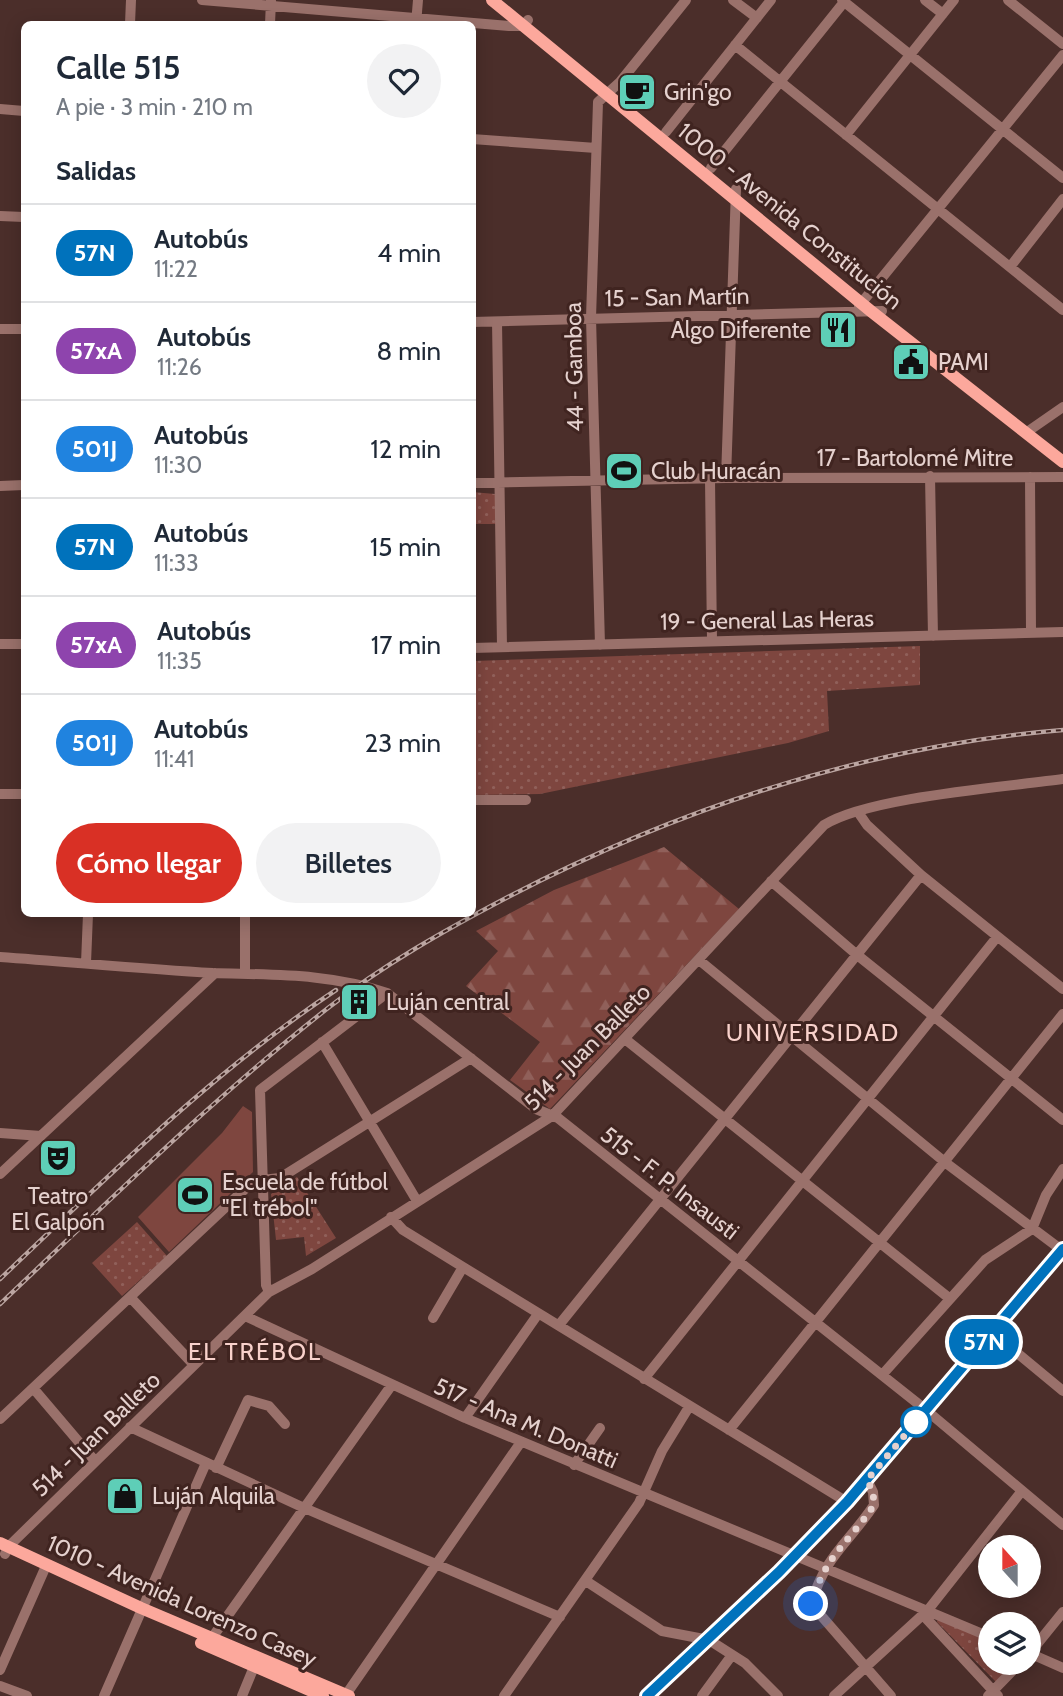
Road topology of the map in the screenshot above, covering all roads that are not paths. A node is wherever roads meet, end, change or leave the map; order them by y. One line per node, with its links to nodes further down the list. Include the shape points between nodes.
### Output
1 (131, 0): 15 (street)
2 (202, 0): 12 (street)
3 (418, 0): 18 (street)
4 (686, 0): 26 (street)
5 (733, 0): 14 (street)
6 (771, 0): 14 (street)
7 (925, 0): 13 (street)
8 (954, 0): 13 (street)
9 (1008, 0): 21 (street)
10 (497, 1): 20 (main road, 1000 - Avenida Constitución)
11 (843, 1): 23 (street); 25 (street)
12 (270, 3): 16 (street); 17 (street)
13 (943, 14): 23 (street)
14 (757, 18): 22 (street)
15 (130, 21)
16 (270, 21)
17 (408, 21)
18 (416, 21)
19 (476, 23): 20 (street)
20 (526, 23): 26 (main road, 1000 - Avenida Constitución)
21 (1063, 44)
22 (735, 45): 25 (street); 30 (street)
23 (910, 54): 29 (street); 31 (street)
24 (1063, 55): 29 (street)
25 (779, 82): 31 (street); 34 (street)
26 (610, 91): 30 (main road, 1000 - Avenida Constitución); 33 (street, 44 - Gamboa, via 598,102); 36 (main road, 1000 - Avenida Constitución)
27 (0, 109): 28 (street)
28 (21, 111)
29 (1003, 129): 35 (street); 38 (street)
30 (666, 132): 34 (main road, 1000 - Avenida Constitución)
31 (846, 135): 38 (street)
32 (476, 139): 33 (street)
33 (596, 148): 45 (street, 44 - Gamboa)
34 (711, 168): 36 (main road, 1000 - Avenida Constitución)
35 (1063, 178)
36 (736, 194): 42 (main road, 1000 - Avenida Constitución); 44 (street)
37 (1063, 200): 41 (street)
38 (937, 209): 41 (street); 42 (street)
39 (0, 216): 40 (street)
40 (21, 217)
41 (1010, 267): 43 (street)
42 (860, 304): 44 (street, 15 - San Martín); 51 (main road, 1000 - Avenida Constitución, via 877,311)
43 (1063, 310)
44 (732, 316): 45 (street, 15 - San Martín); 57 (street)
45 (591, 318): 47 (street, 15 - San Martín); 59 (street, 44 - Gamboa)
46 (476, 322): 47 (street, 15 - San Martín)
47 (497, 322): 61 (street)
48 (0, 329): 49 (street)
49 (21, 329)
50 (1063, 407): 51 (street)
51 (1030, 430): 52 (main road, 1000 - Avenida Constitución); 53 (main road, 1000 - Avenida Constitución)
52 (1063, 452)
53 (1063, 462)
54 (929, 476): 55 (street, 17 - Bartolomé Mitre); 57 (street, 17 - Bartolomé Mitre); 66 (street)
55 (1030, 477): 56 (street, 17 - Bartolomé Mitre); 64 (street)
56 (1063, 477)
57 (726, 478): 58 (street, 17 - Bartolomé Mitre)
58 (710, 479): 59 (street, 17 - Bartolomé Mitre); 67 (street)
59 (596, 480): 61 (street, 17 - Bartolomé Mitre); 70 (street, 44 - Gamboa)
60 (476, 483): 61 (street, 17 - Bartolomé Mitre)
61 (501, 483): 71 (street)
62 (21, 485): 63 (street)
63 (0, 486)
64 (1031, 632): 65 (street, 19 - General Las Heras); 66 (street, 19 - General Las Heras)
65 (1063, 632)
66 (933, 636): 67 (street, 19 - General Las Heras)
67 (712, 640): 70 (street, 19 - General Las Heras)
68 (0, 644): 69 (street)
69 (21, 644)
70 (600, 645): 71 (street, 19 - General Las Heras)
71 (502, 647): 72 (street, 19 - General Las Heras)
72 (476, 648)
73 (1063, 779): 78 (street, 514 - Juan Balleto)
74 (0, 794): 75 (street)
75 (21, 794)
76 (476, 800): 77 (street)
77 (526, 800)
78 (858, 812): 79 (street); 80 (street, 514 - Juan Balleto, via 824,825)
79 (921, 875): 83 (street); 84 (street)
80 (771, 881): 84 (street); 86 (street, 514 - Juan Balleto)
81 (88, 917): 87 (street)
82 (245, 917): 88 (street)
83 (998, 937): 90 (street); 93 (street)
84 (856, 954): 93 (street); 94 (street)
85 (0, 957): 87 (street)
86 (699, 960): 94 (street); 95 (street, 514 - Juan Balleto)
87 (86, 964): 89 (street)
88 (245, 972): 89 (street); 91 (street, via 329,977)
89 (215, 973): 105 (street)
90 (1063, 989)
91 (387, 993): 96 (street); 97 (street, 515 - F. P. Insausti)
92 (1063, 1014): 98 (street)
93 (935, 1019): 98 (street); 99 (street)
94 (792, 1036): 99 (street); 101 (street)
95 (625, 1039): 100 (street, 514 - Juan Balleto); 101 (street)
96 (322, 1042): 103 (street); 109 (street, via 263,1085 258,1099)
97 (471, 1058): 100 (street, 515 - F. P. Insausti); 103 (street)
98 (1010, 1079): 102 (street); 106 (street)
99 (869, 1099): 106 (street); 110 (street)
100 (552, 1116): 111 (street, 515 - F. P. Insausti); 112 (street, 514 - Juan Balleto)
101 (726, 1119): 110 (street); 111 (street)
102 (1063, 1120)
103 (370, 1122): 109 (street, via 279,1178); 112 (street)
104 (0, 1133): 105 (street)
105 (41, 1136): 108 (street)
106 (946, 1163): 114 (street); 115 (street)
107 (1063, 1169): 114 (street)
108 (0, 1174)
109 (262, 1180): 119 (street); 120 (street, via 247,1187)
110 (803, 1181): 115 (street); 117 (street)
111 (660, 1199): 117 (street, 515 - F. P. Insausti); 126 (street)
112 (417, 1201): 113 (street, 514 - Juan Balleto)
113 (391, 1217): 118 (street, via 403,1230); 119 (street, 514 - Juan Balleto)
114 (1032, 1229): 116 (street); 121 (street, via 985,1260)
115 (881, 1241): 121 (street); 125 (street)
116 (1063, 1250): 127 (main road)
117 (740, 1262): 125 (street, 515 - F. P. Insausti); 130 (street)
118 (463, 1267): 122 (street); 124 (street)
119 (269, 1292): 123 (street, 514 - Juan Balleto)
120 (130, 1297): 128 (street); 132 (street)
121 (949, 1298): 129 (street)
122 (538, 1314): 126 (street); 136 (street)
123 (244, 1317): 128 (street, 514 - Juan Balleto); 131 (street, 517 - Ana M. Donatti)
124 (433, 1318)
125 (817, 1323): 129 (street, 515 - F. P. Insausti); 141 (street)
126 (559, 1325): 130 (street)
127 (992, 1332): 133 (street); 135 (main road)
128 (194, 1365): 139 (street, 514 - Juan Balleto)
129 (882, 1375): 135 (street, 515 - F. P. Insausti)
130 (644, 1379): 134 (street)
131 (391, 1386): 136 (street, 517 - Ana M. Donatti); 151 (street)
132 (33, 1388): 137 (street); 143 (street)
133 (1063, 1391)
134 (689, 1407): 141 (street); 149 (street)
135 (926, 1410): 147 (main road); 148 (street, 515 - F. P. Insausti)
136 (465, 1418): 142 (street, 517 - Ana M. Donatti)
137 (0, 1419)
138 (285, 1424): 146 (street, via 269,1406 248,1400)
139 (130, 1427): 143 (street, 514 - Juan Balleto); 144 (street)
140 (600, 1428): 145 (street)
141 (729, 1430): 150 (street)
142 (521, 1442): 145 (street, 517 - Ana M. Donatti); 155 (street)
143 (96, 1461): 153 (street, 514 - Juan Balleto)
144 (206, 1463): 146 (street); 159 (street)
145 (574, 1465): 149 (street, 517 - Ana M. Donatti)
146 (216, 1468): 151 (street)
147 (867, 1480): 150 (main road); 157 (street, via 874,1505)
148 (1021, 1492): 152 (street, 515 - F. P. Insausti); 161 (street)
149 (643, 1494): 154 (street, 517 - Ana M. Donatti); 158 (street)
150 (847, 1502): 154 (main road)
151 (302, 1507): 155 (street); 166 (street)
152 (1063, 1525)
153 (3, 1549): 156 (main road, 1010 - Avenida Lorenzo Casey)
154 (797, 1555): 157 (street, 517 - Ana M. Donatti); 165 (main road)
155 (434, 1565): 162 (street); 176 (street)
156 (44, 1569): 159 (main road, 1010 - Avenida Lorenzo Casey); 172 (street)
157 (823, 1570): 161 (street, 517 - Ana M. Donatti); 170 (street, via 812,1608)
158 (586, 1581): 162 (street); 165 (street, via 662,1631)
159 (140, 1612): 166 (main road, 1010 - Avenida Lorenzo Casey); 178 (street)
160 (1063, 1612): 164 (street)
161 (925, 1613): 163 (street, 517 - Ana M. Donatti); 170 (street); 175 (street)
162 (560, 1617): 181 (street)
163 (978, 1633)
164 (1041, 1639)
165 (709, 1640): 167 (street); 182 (main road)
166 (209, 1642): 169 (main road, 1010 - Avenida Lorenzo Casey)
167 (732, 1655): 183 (street); 184 (street, via 753,1669)
168 (1041, 1659): 171 (street)
169 (256, 1663): 176 (main road, 1010 - Avenida Lorenzo Casey); 179 (street); 180 (main road, 1010 - Avenida Lorenzo Casey)
170 (865, 1667): 185 (street); 186 (street)
171 (1063, 1668)
172 (0, 1670)
173 (1010, 1675): 175 (street)
174 (0, 1686): 177 (street)
175 (993, 1694)
176 (346, 1695)
177 (27, 1696)
178 (104, 1696)
179 (242, 1696)
180 (323, 1696)
181 (504, 1696)
182 (647, 1696)
183 (702, 1696)
184 (778, 1696)
185 (834, 1696)
186 (891, 1696)

